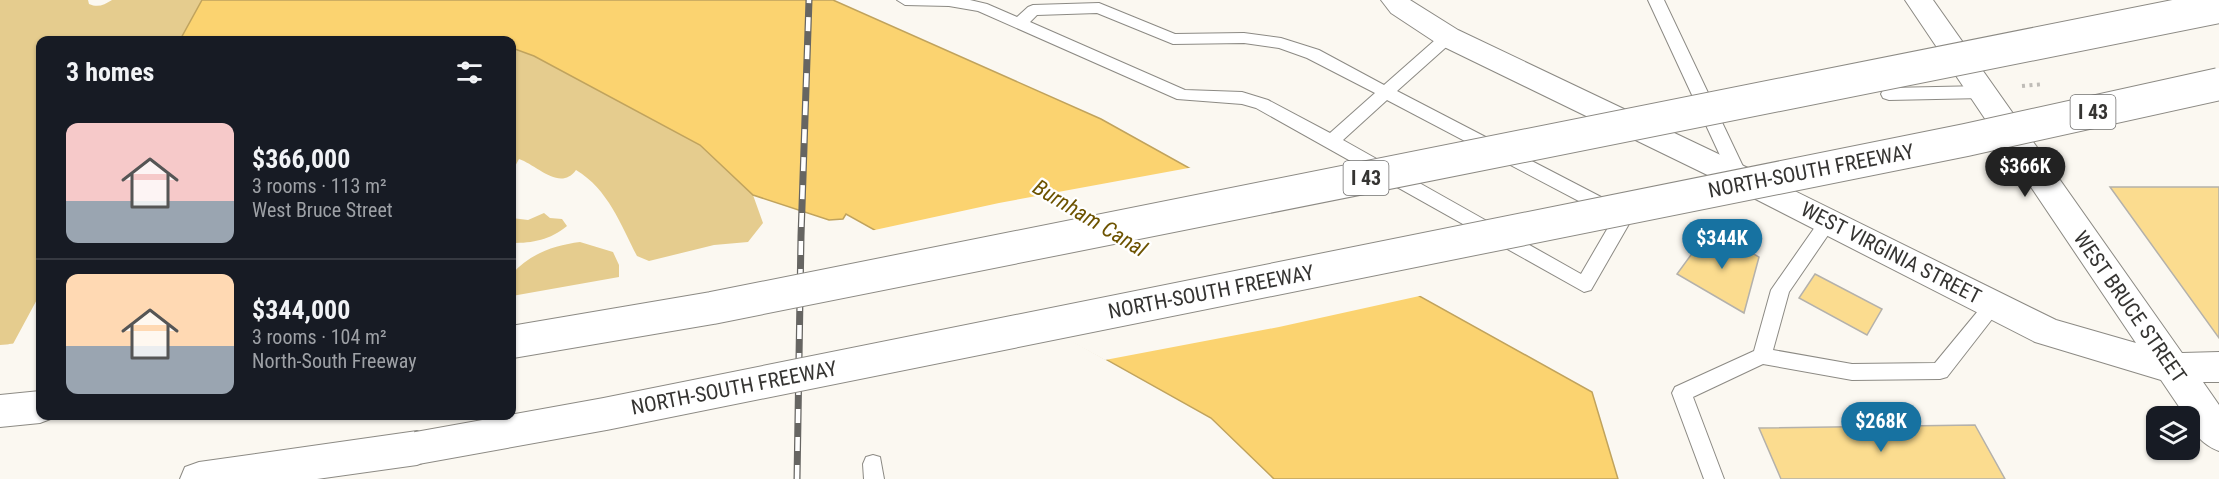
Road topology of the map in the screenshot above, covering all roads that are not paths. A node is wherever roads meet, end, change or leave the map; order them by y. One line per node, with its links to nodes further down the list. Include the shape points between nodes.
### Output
1 (906, 0): 6 (lane, via 982,7)
2 (1395, 0): 7 (main road, WEST VIRGINIA STREET)
3 (1656, 0): 15 (lane)
4 (1919, 0): 9 (main road, WEST BRUCE STREET)
5 (2219, 7): 18 (main road, I 43, bridge, via 712,308)
6 (1020, 23): 10 (lane, via 1033,10 1099,8 1173,39 1244,38 1281,43 1313,54); 14 (lane, via 1184,96 1242,98 1262,104)
7 (1448, 37): 10 (lane); 15 (main road, WEST VIRGINIA STREET)
8 (2219, 84): 13 (main road, NORTH-SOUTH FREEWAY / I 43, bridge)
9 (1983, 92): 11 (lane); 21 (main road, WEST BRUCE STREET)
10 (1384, 93): 14 (lane); 14 (lane, via 1624,217 1584,285)
11 (1889, 94)
12 (2219, 104): 13 (main road, bridge)
13 (1966, 140): 27 (main road, NORTH-SOUTH FREEWAY / I 43, bridge, via 616,412)
14 (1331, 141)
15 (1739, 177): 16 (main road, WEST VIRGINIA STREET)
16 (1828, 222): 17 (main road, WEST VIRGINIA STREET); 19 (lane, via 1780,290)
17 (1994, 305): 19 (lane, via 1941,371 1852,372); 21 (main road, WEST VIRGINIA STREET, via 2048,332)
18 (516, 341)
19 (1762, 356): 30 (lane, via 1682,393)
20 (2219, 367): 21 (main road, WEST VIRGINIA STREET)
21 (2172, 368): 26 (main road, WEST BRUCE STREET)
22 (0, 394): 23 (main road)
23 (36, 395)
24 (36, 407): 25 (main road)
25 (0, 411)
26 (2219, 435)
27 (417, 448): 28 (main road, NORTH-SOUTH FREEWAY / I 43); 29 (main road)
28 (199, 479)
29 (292, 479)
30 (1714, 479)

